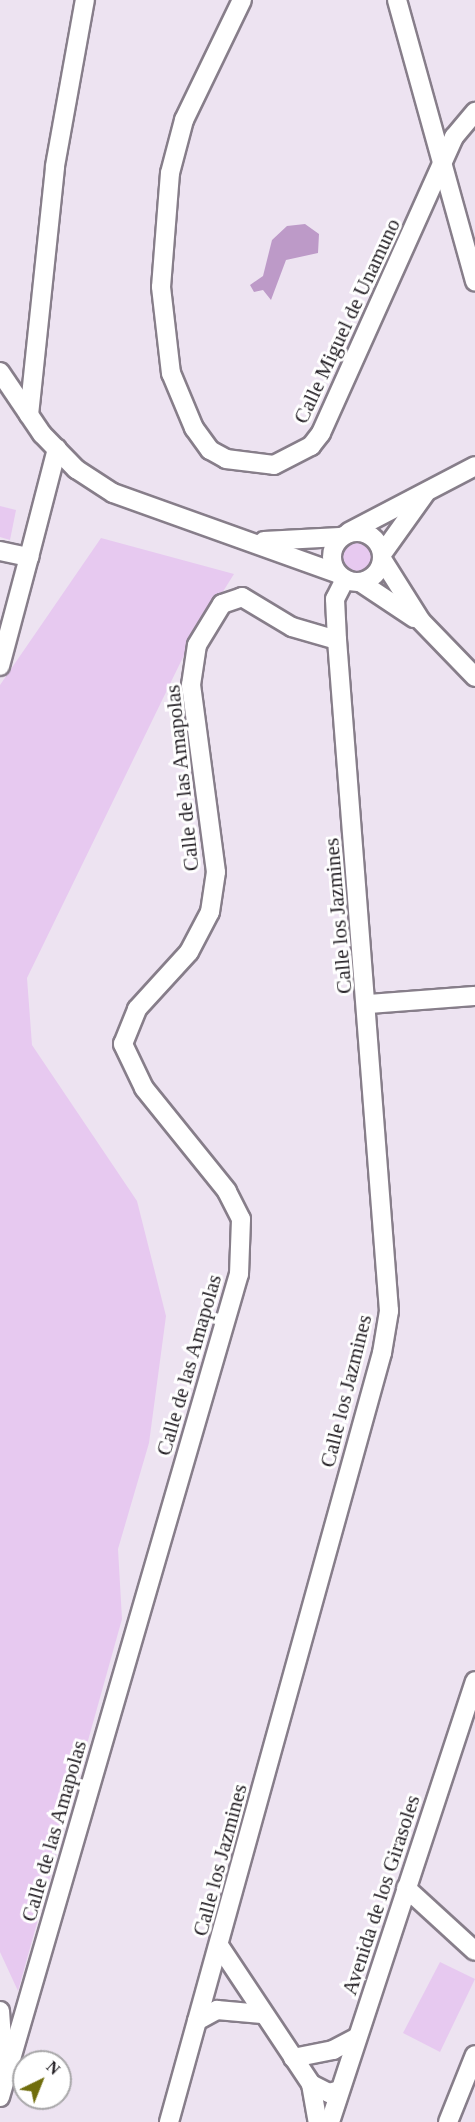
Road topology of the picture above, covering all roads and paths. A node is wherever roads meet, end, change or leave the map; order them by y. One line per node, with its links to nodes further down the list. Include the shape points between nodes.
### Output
1 (85, 0): 8 (street, via 55,166)
2 (243, 0): 5 (street, Calle Miguel de Unamuno, via 184,120 170,173 162,276 171,373 194,428 210,450 254,467 284,461 311,446)
3 (397, 0): 5 (street)
4 (475, 112): 5 (street, Calle Miguel de Unamuno, via 454,137)
5 (441, 173): 6 (street)
6 (475, 281)
7 (0, 372): 8 (street)
8 (29, 415): 9 (street)
9 (57, 449): 13 (street, via 113,493); 16 (street)
10 (475, 466): 11 (street)
11 (428, 491): 12 (street); 15 (street)
12 (344, 535): 13 (street); 15 (street, via 370,535); 17 (street, via 332,559)
13 (259, 541): 17 (street)
14 (0, 551): 16 (street)
15 (382, 556): 17 (street, via 375,574); 18 (street)
16 (29, 557): 20 (street)
17 (348, 578): 18 (street); 19 (street, Calle los Jazmines, via 335,599)
18 (421, 621): 21 (street)
19 (337, 640): 23 (street, Calle los Jazmines); 36 (street, Calle de las Amapolas, via 292,627 242,597 222,604 197,645 191,685 216,872 210,912 189,952 137,1009 123,1044 144,1088 227,1191 241,1220 239,1275)
20 (0, 666)
21 (475, 677)
22 (475, 996): 23 (street)
23 (368, 1004): 26 (street, Calle los Jazmines, via 389,1311)
24 (475, 1681): 25 (street, Avenida de los Girasoles)
25 (406, 1888): 27 (street); 31 (street, Avenida de los Girasoles)
26 (220, 1947): 29 (street); 30 (street, Calle los Jazmines)
27 (475, 1952)
28 (0, 2011): 36 (street)
29 (262, 2014): 30 (street, via 216,2010); 33 (street)
30 (197, 2021): 37 (street, Calle los Jazmines)
31 (357, 2037): 33 (street); 35 (street, Avenida de los Girasoles)
32 (475, 2055): 40 (street)
33 (302, 2057): 34 (street); 35 (street, via 330,2064)
34 (310, 2084): 35 (street, via 329,2093); 38 (street)
35 (342, 2085): 39 (street, Avenida de los Girasoles)
36 (2, 2089)
37 (169, 2122)
38 (318, 2122)
39 (330, 2122)
40 (448, 2122)

